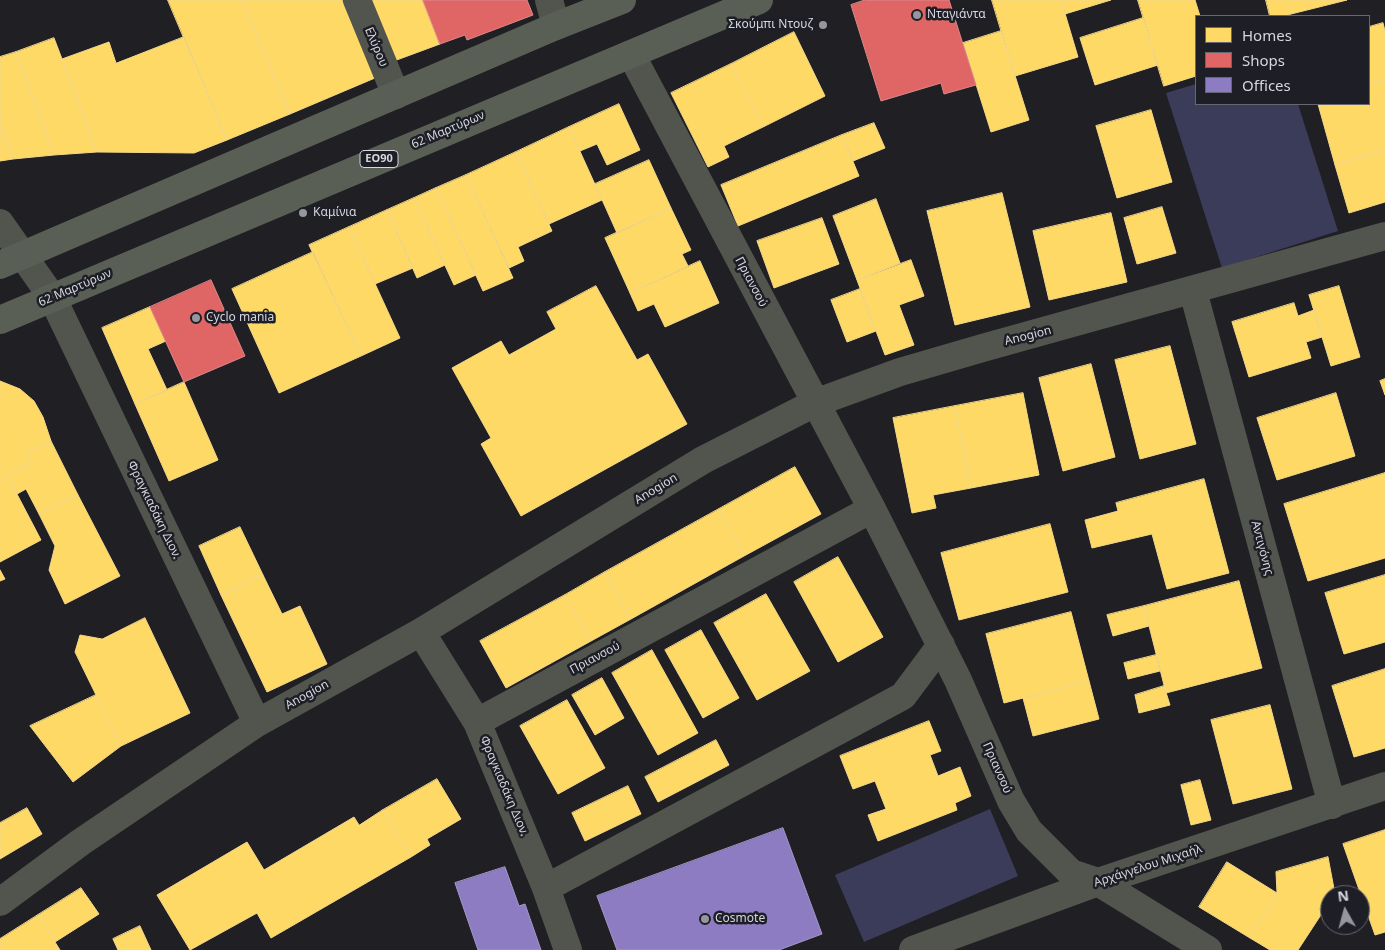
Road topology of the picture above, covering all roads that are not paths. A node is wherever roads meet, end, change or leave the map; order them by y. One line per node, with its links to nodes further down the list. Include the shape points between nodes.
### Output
1 (357, 0): 7 (street, Ελύρου)
2 (549, 0): 5 (street)
3 (622, 0): 5 (main road)
4 (759, 0): 6 (main road, 62 Μαρτύρων / ΕΟ90)
5 (556, 26): 7 (main road)
6 (631, 54): 12 (main road, 62 Μαρτύρων / ΕΟ90); 14 (street, Πριανσού)
7 (396, 95): 10 (main road)
8 (0, 223): 10 (street, Φραγκιαδάκη Διον.)
9 (1385, 236): 11 (street, Anogion)
10 (12, 260): 12 (street, Φραγκιαδάκη Διον.)
11 (1193, 291): 14 (street, Anogion, via 900,372); 21 (street, Αντιγόνης)
12 (52, 297): 13 (main road, 62 Μαρτύρων / ΕΟ90); 18 (street, Φραγκιαδάκη Διον.)
13 (0, 320)
14 (814, 403): 15 (street, Πριανσού); 16 (street, Anogion, via 703,460)
15 (872, 509): 17 (street, Πριανσού); 19 (street, Πριανσού)
16 (421, 632): 18 (street, Anogion); 19 (street, Φραγκιαδάκη Διον.)
17 (940, 645): 22 (street, Πριανσού, via 1005,787 1029,831 1071,873); 23 (street, via 903,696)
18 (257, 722): 24 (street, Anogion, via 81,842)
19 (477, 722): 23 (street, Φραγκιαδάκη Διον.)
20 (1385, 786): 21 (street, Αρχάγγελου Μιχαήλ)
21 (1332, 805): 22 (street, Αρχάγγελου Μιχαήλ)
22 (1098, 882): 26 (street, Αρχάγγελου Μιχαήλ); 27 (street, Πριανσού)
23 (546, 888): 25 (street, Φραγκιαδάκη Διον.)
24 (0, 902)
25 (568, 950)
26 (913, 950)
27 (1208, 950)

